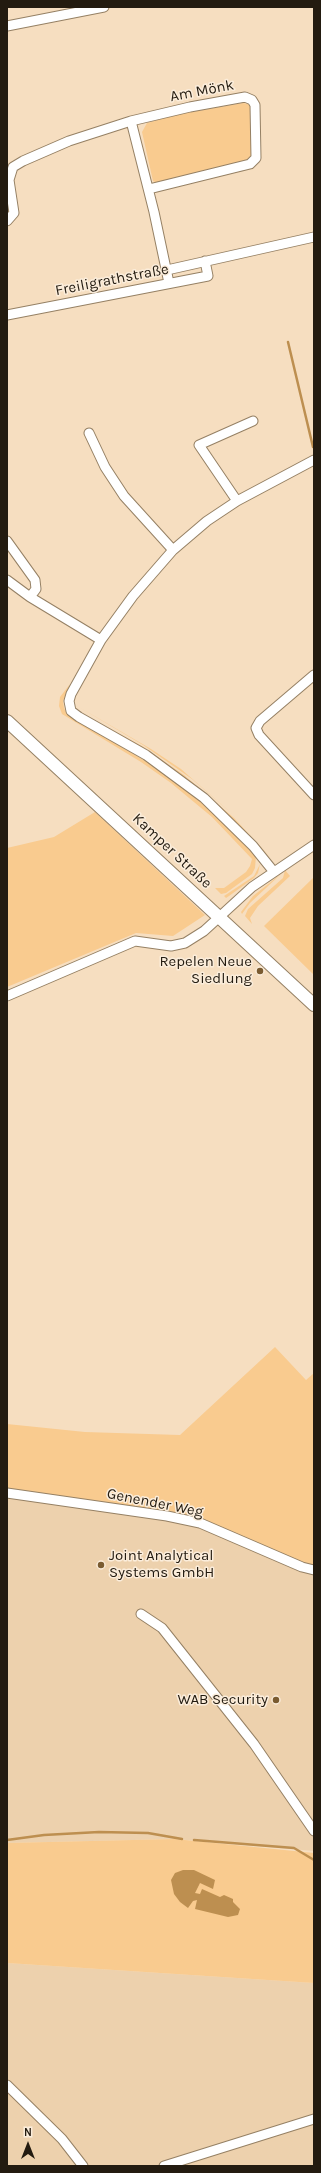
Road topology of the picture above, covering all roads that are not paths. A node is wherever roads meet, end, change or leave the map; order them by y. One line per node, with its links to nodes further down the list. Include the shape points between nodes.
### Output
1 (104, 7): 2 (street)
2 (7, 26)
3 (131, 121): 4 (street); 4 (street, Am Mönk, via 245,97 252,100 255,105 256,158 250,164); 5 (street, Am Mönk, via 69,141 13,167 9,180 14,213)
4 (149, 189): 8 (street)
5 (7, 221)
6 (314, 237): 7 (street, Freiligrathstraße)
7 (205, 261): 8 (street, Freiligrathstraße); 9 (street, Freiligrathstraße, via 208,276)
8 (167, 270): 9 (street)
9 (169, 283): 10 (street, Freiligrathstraße)
10 (7, 315)
11 (253, 421): 14 (street, via 199,445)
12 (89, 433): 16 (street, via 105,467 124,496)
13 (314, 460): 14 (street)
14 (237, 501): 16 (street, via 207,521)
15 (7, 541): 18 (street, via 35,580 36,589)
16 (174, 550): 19 (street, via 132,596)
17 (7, 580): 18 (street)
18 (30, 597): 19 (street)
19 (101, 640): 24 (street, via 71,694 71,711 146,755 204,798 253,846)
20 (314, 674): 22 (street, via 260,721 256,728 259,735)
21 (7, 721): 25 (main road, Kamper Straße)
22 (314, 795)
23 (314, 845): 24 (street)
24 (274, 872): 25 (street, via 252,887)
25 (219, 916): 26 (street, via 185,943 171,946 136,941); 27 (main road, Kamper Straße)
26 (7, 996)
27 (314, 1005)
28 (7, 1493): 29 (street, Genender Weg, via 167,1516 200,1524)
29 (314, 1570)
30 (141, 1614): 31 (street, via 162,1628 254,1744)
31 (314, 1831)
32 (7, 2085): 34 (street, via 62,2139)
33 (314, 2119): 35 (street)
34 (83, 2166)
35 (164, 2166)

